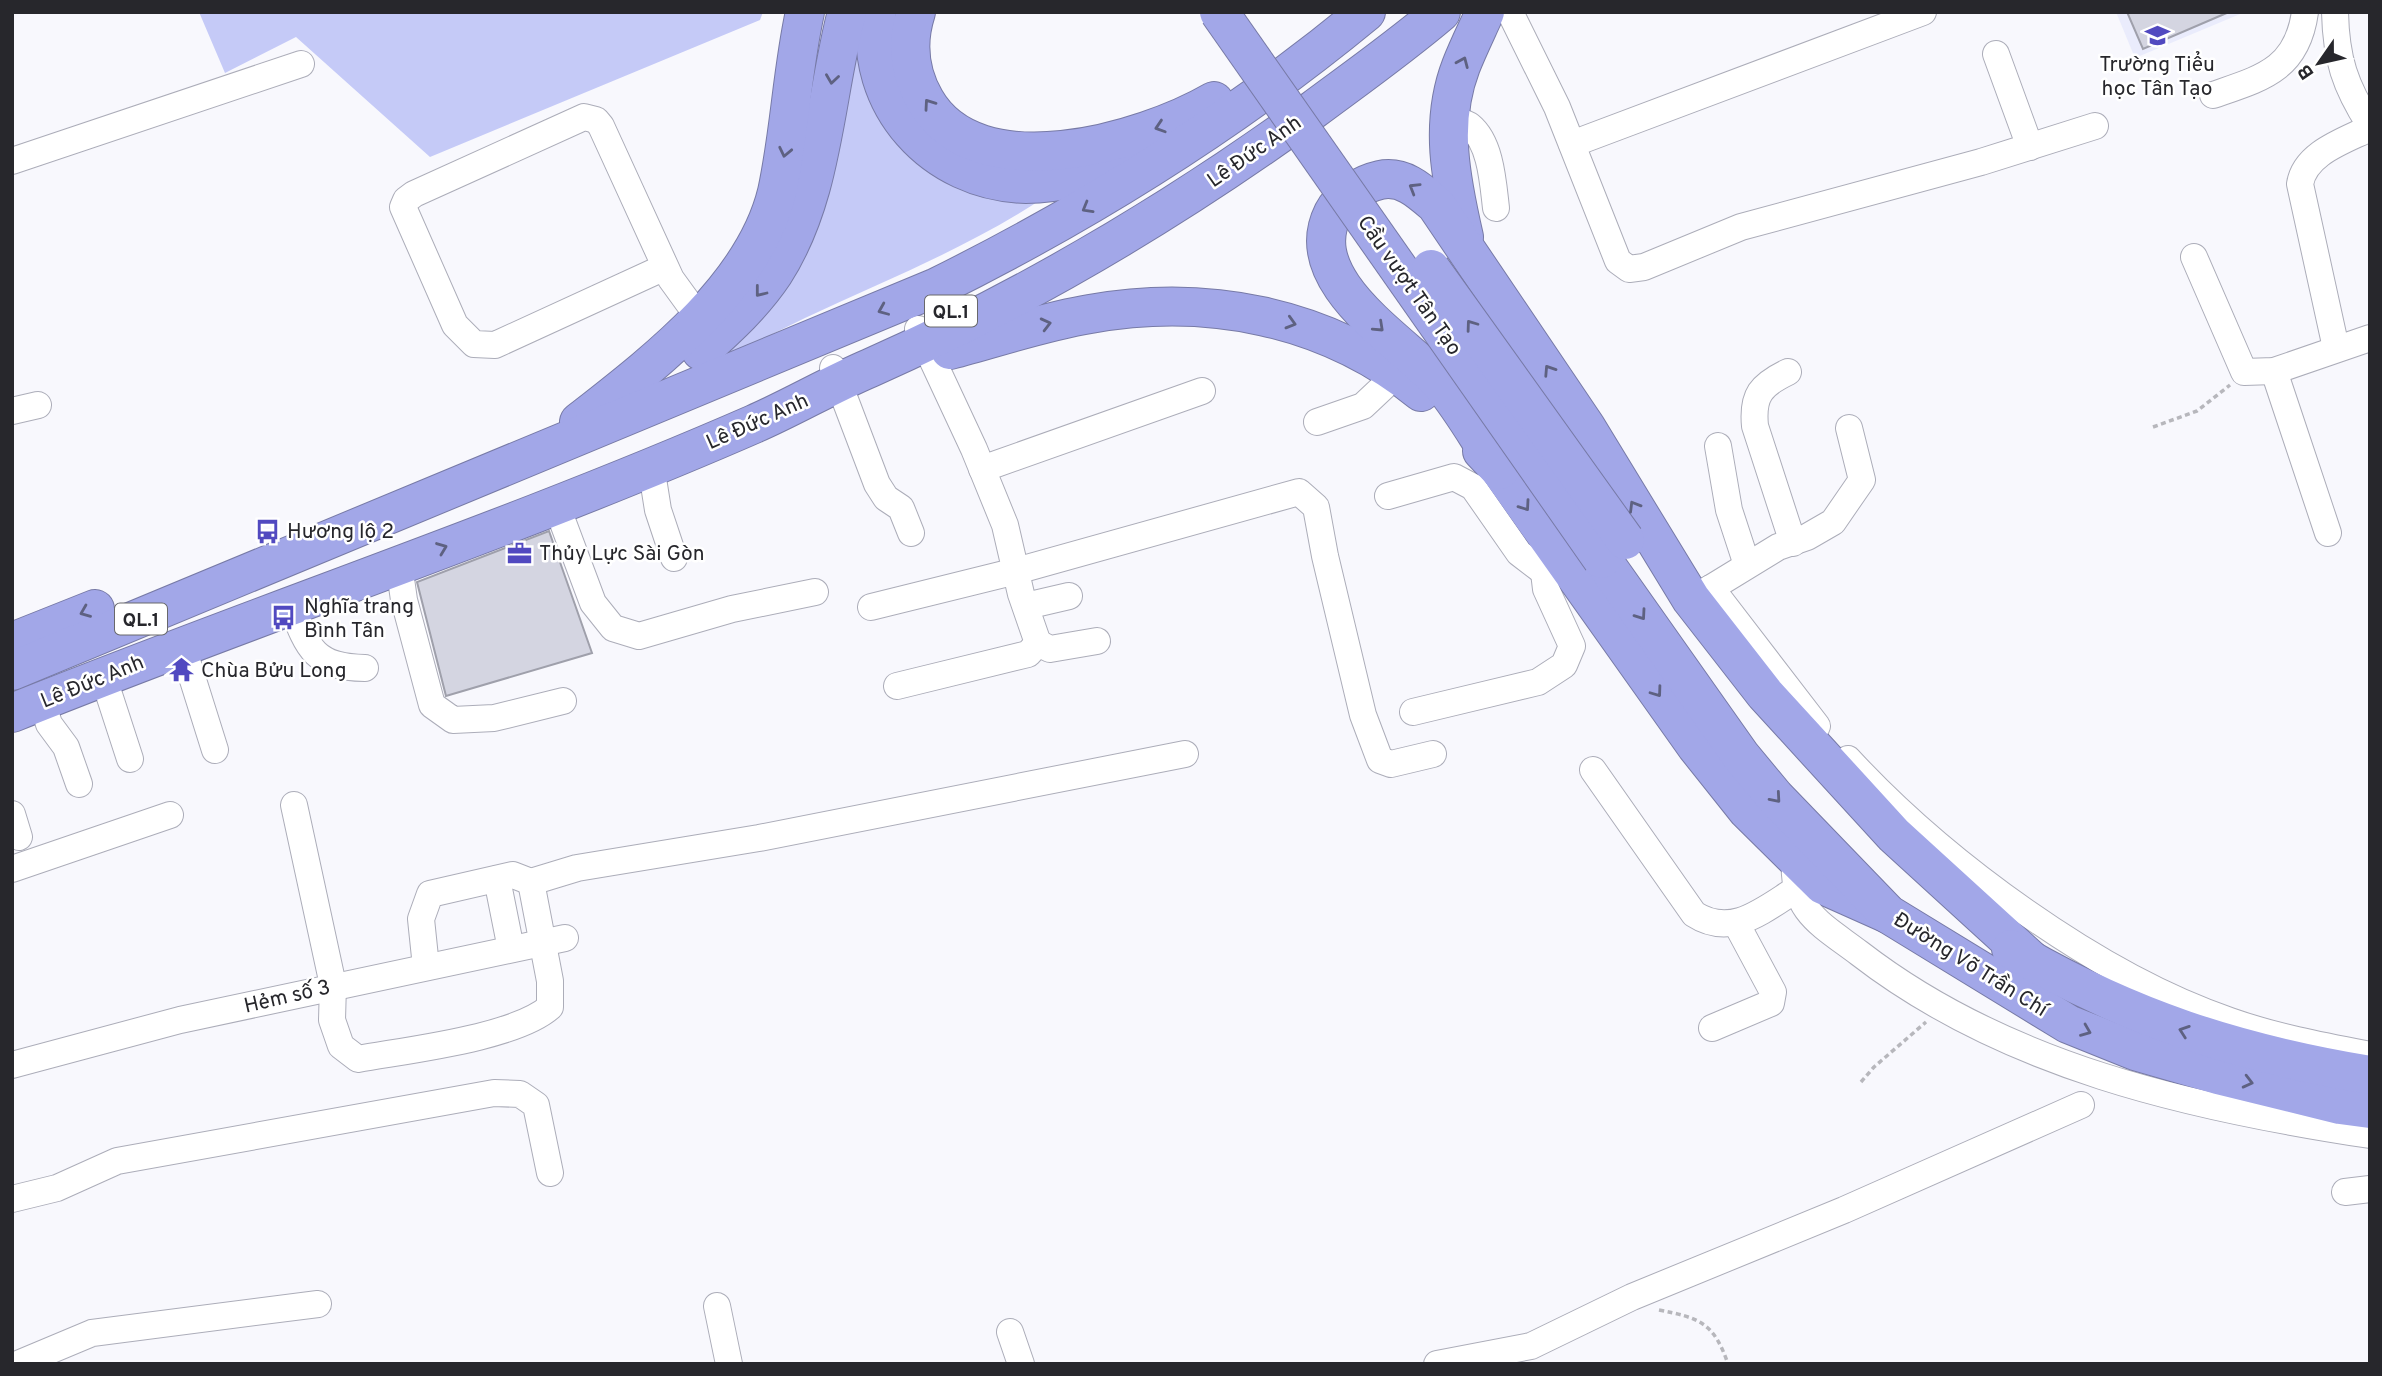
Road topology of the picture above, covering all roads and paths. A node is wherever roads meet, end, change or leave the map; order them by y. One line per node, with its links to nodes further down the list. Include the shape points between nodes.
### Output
1 (805, 12): 32 (highway, Lê Đức Anh / QL.1, one-way to 32, via 788,136 771,210)
2 (847, 12): 32 (highway, one-way to 32, via 817,163 797,228 763,289)
3 (877, 12): 22 (highway, via 875,43 881,79 896,113)
4 (916, 12): 26 (highway, one-way to 4, via 988,148 971,141 928,105 910,59)
5 (1219, 12): 59 (highway, Cầu vượt Tân Tạo, bridge)
6 (1249, 12): 59 (highway, one-way to 6, bridge)
7 (1341, 12): 26 (highway, one-way to 26, via 1254,77 1173,123 1107,141)
8 (1366, 12): 24 (highway, Lê Đức Anh / QL.1)
9 (1410, 12): 34 (highway, Lê Đức Anh / QL.1, via 1155,201)
10 (1441, 12): 34 (highway, Lê Đức Anh / QL.1, via 1265,145 1156,218 972,321)
11 (1485, 12): 19 (highway, one-way to 11, via 1460,68)
12 (1510, 12): 23 (street)
13 (1923, 12): 23 (street)
14 (2305, 12): 18 (street, via 2295,49 2284,64)
15 (2335, 12): 21 (street, via 2336,48 2343,71)
16 (1996, 54): 25 (street)
17 (301, 64): 27 (street)
18 (2213, 95)
19 (1449, 118): 28 (street, via 1470,125 1483,145); 29 (highway, via 1447,142)
20 (2095, 126): 25 (street)
21 (2370, 126): 35 (street, via 2311,161 2300,184)
22 (916, 138): 24 (highway, via 964,171 1026,184 1067,179); 26 (highway, via 982,159)
23 (1572, 144): 25 (street, via 1618,261 1629,269 1741,227)
24 (1186, 146): 44 (highway, Lê Đức Anh / QL.1, one-way to 44, via 1063,222 937,287)
25 (2030, 147)
26 (1030, 152)
27 (12, 161)
28 (1496, 208)
29 (1467, 249): 52 (highway, one-way to 52, via 1436,205 1417,188 1390,179 1349,195 1335,209 1327,232 1328,255 1342,286 1370,319 1443,386); 67 (highway, one-way to 29)
30 (2194, 257): 39 (street)
31 (665, 267): 31 (street, via 601,126 584,117 414,194 403,206 456,325 474,344 495,345); 32 (street)
32 (707, 329): 44 (highway); 49 (highway, Lê Đức Anh / QL.1)
33 (2370, 338): 35 (street)
34 (924, 342): 36 (highway, one-way to 36, via 1088,314 1174,305 1224,309 1309,329); 40 (highway, Lê Đức Anh / QL.1); 40 (highway, via 885,362); 51 (street)
35 (2336, 348): 37 (street)
36 (1384, 366): 45 (street, via 1363,405); 52 (highway, via 1439,406)
37 (2274, 371): 39 (street); 57 (street)
38 (1788, 372): 58 (street, via 1768,382 1754,408 1755,426)
39 (2245, 372): 46 (path, via 2197,411)
40 (818, 383): 50 (highway, Lê Đức Anh / QL.1); 55 (highway, Lê Đức Anh / QL.1); 56 (street, via 886,498 901,508)
41 (1202, 391): 51 (street)
42 (38, 405): 43 (street)
43 (12, 411)
44 (611, 421): 49 (highway, Lê Đức Anh / QL.1)
45 (1317, 422)
46 (2153, 427)
47 (1849, 428): 58 (street, via 1862,480 1833,522)
48 (1717, 446): 63 (street)
49 (528, 459): 55 (highway, Lê Đức Anh / QL.1); 72 (highway, Lê Đức Anh / QL.1, one-way to 72, via 455,464)
50 (651, 466): 54 (highway, Lê Đức Anh / QL.1); 60 (street, via 658,510)
51 (982, 469): 64 (street, via 1005,526)
52 (1500, 470): 61 (highway, one-way to 61)
53 (1388, 496): 61 (street, via 1454,477 1473,487 1519,553)
54 (556, 504): 62 (highway, Lê Đức Anh / QL.1, one-way to 54); 66 (street, via 593,603 613,628 639,636 732,609)
55 (439, 509): 65 (highway, Lê Đức Anh / QL.1)
56 (911, 533)
57 (2328, 533)
58 (1793, 543): 63 (street)
59 (1613, 549): 94 (highway, Đường Võ Trần Chí, one-way to 94, via 1749,766); 98 (highway, Đường Võ Trần Chí, via 1833,807 1919,884)
60 (674, 558)
61 (1550, 562): 81 (street, via 1546,589 1572,646 1564,665 1538,682); 91 (highway, one-way to 91)
62 (399, 565): 65 (highway, Lê Đức Anh / QL.1); 79 (street, via 432,705 453,720 494,718)
63 (1746, 565): 67 (street)
64 (1016, 571): 69 (street); 70 (street); 84 (street, via 1299,492 1316,507 1363,715 1381,761 1391,764)
65 (274, 587): 74 (highway, Lê Đức Anh / QL.1); 75 (street, via 317,658 339,667); 76 (highway, QL.1); 80 (highway, QL.1)
66 (815, 592)
67 (1701, 593): 98 (highway, via 1765,694 1858,799); 103 (street, via 1858,770 2025,911 2154,990 2231,1022)
68 (1069, 596): 69 (street)
69 (1026, 606): 73 (street)
70 (871, 607)
71 (1097, 641): 73 (street, via 1050,649)
72 (12, 642)
73 (1038, 643): 78 (street, via 1028,654)
74 (182, 645): 77 (highway, Lê Đức Anh / QL.1); 82 (street)
75 (365, 668)
76 (12, 671)
77 (103, 676): 80 (highway, Lê Đức Anh / QL.1); 85 (street)
78 (897, 686)
79 (563, 701)
80 (22, 703): 87 (street, via 49,724 66,747)
81 (1413, 712)
82 (215, 750)
83 (1185, 754): 93 (street, via 577,869)
84 (1433, 754)
85 (130, 759)
86 (1592, 770): 95 (street, via 1694,914 1710,924)
87 (79, 784)
88 (294, 805): 100 (street)
89 (170, 815): 90 (street)
90 (12, 869)
91 (1795, 875): 94 (highway); 95 (street); 101 (street, via 1815,919 1898,983)
92 (497, 879): 93 (street, via 513,875); 97 (street); 99 (street, via 430,894 421,919)
93 (531, 882): 96 (street)
94 (1888, 914): 108 (highway, Đường Võ Trần Chí, one-way to 108, via 2079,1029 2134,1051 2218,1075)
95 (1736, 923): 102 (street, via 1773,999)
96 (554, 941): 97 (street, Hẻm số 3); 100 (street, via 550,1007 536,1020 411,1049 358,1059 341,1045 332,1020)
97 (510, 949): 99 (street, Hẻm số 3)
98 (2032, 961): 105 (highway, Đường Võ Trần Chí, one-way to 98, via 2218,1043 2131,1011)
99 (426, 967): 100 (street, Hẻm số 3)
100 (333, 985): 104 (street, Hẻm số 3)
101 (1938, 1007): 106 (path); 109 (street, via 2056,1063 2159,1093)
102 (1712, 1028)
103 (2370, 1055)
104 (12, 1065)
105 (2370, 1075)
106 (1861, 1082)
107 (2081, 1105): 112 (street)
108 (2370, 1109)
109 (2370, 1135)
110 (550, 1173): 111 (street, via 536,1105 520,1094 494,1093 117,1161 57,1188)
111 (12, 1199)
112 (1632, 1297): 119 (street, via 1531,1346); 120 (path, via 1712,1328)
113 (318, 1304): 116 (street, via 92,1333)
114 (717, 1306): 117 (street)
115 (1010, 1332): 118 (street)
116 (18, 1364)
117 (729, 1364)
118 (1021, 1364)
119 (1437, 1364)
120 (1728, 1364)

